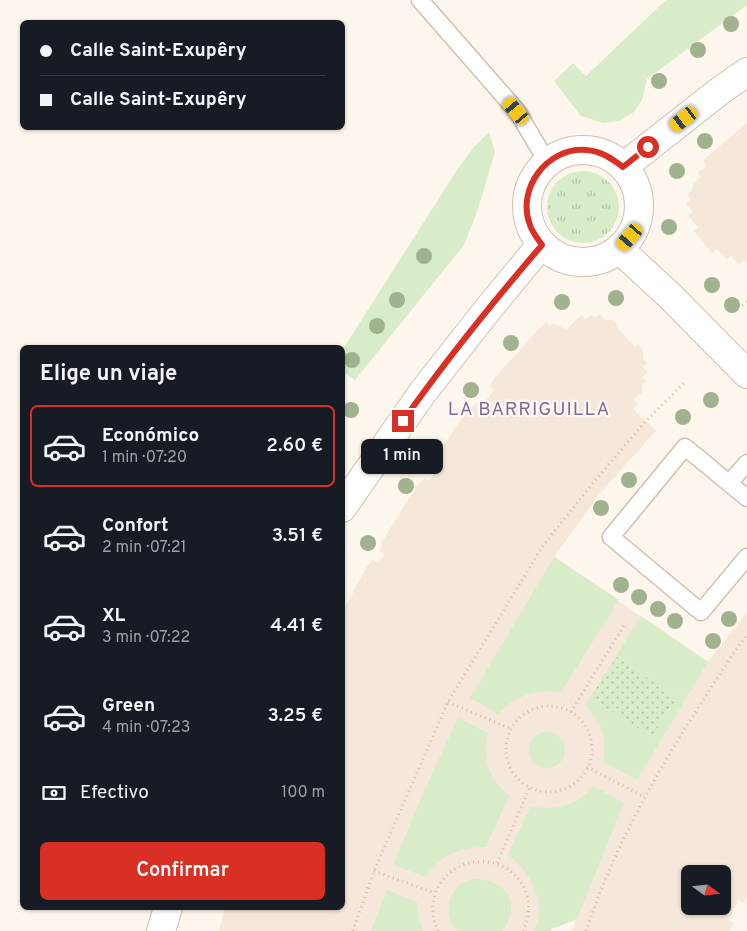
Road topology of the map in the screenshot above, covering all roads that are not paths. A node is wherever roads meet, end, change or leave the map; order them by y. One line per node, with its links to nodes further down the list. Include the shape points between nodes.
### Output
1 (420, 0): 3 (lane, via 516,111)
2 (747, 72): 4 (street)
3 (547, 162): 4 (street, via 565,152 585,149 604,154); 5 (street, via 532,180 526,202 529,225)
4 (623, 167): 6 (street, via 637,192 639,207 630,237)
5 (542, 245): 6 (street, via 559,258 580,263 601,260); 11 (street, via 423,392)
6 (619, 249): 7 (street)
7 (747, 374)
8 (747, 463): 9 (lane)
9 (729, 483): 10 (lane); 12 (lane, via 685,447 611,537 701,612)
10 (747, 498)
11 (345, 504)
12 (747, 557)
13 (167, 910): 14 (street)
14 (161, 931)

